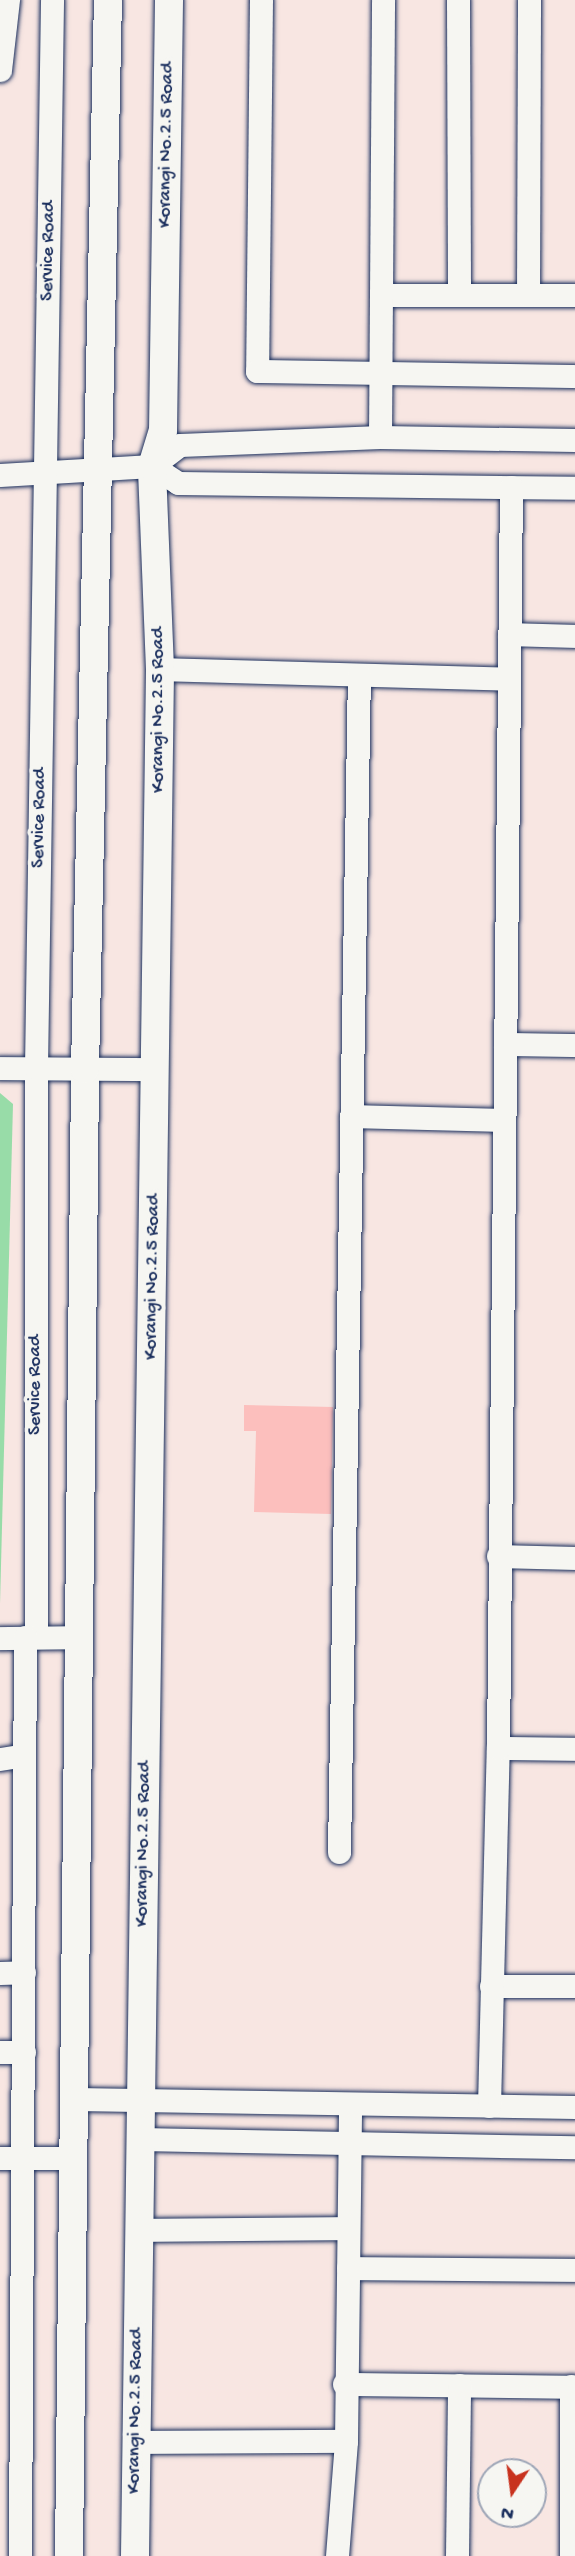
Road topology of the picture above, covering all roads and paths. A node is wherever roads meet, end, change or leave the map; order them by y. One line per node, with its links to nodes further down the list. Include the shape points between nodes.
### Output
1 (8, 0): 9 (street)
2 (52, 0): 20 (street, Service Road)
3 (108, 0): 19 (main road)
4 (169, 0): 18 (main road, Korangi No.2.5 Road, via 163,431)
5 (261, 0): 14 (street, via 257,371)
6 (383, 0): 10 (street)
7 (458, 0): 11 (street)
8 (529, 0): 12 (street)
9 (0, 70)
10 (381, 295): 11 (street); 14 (street)
11 (459, 295): 12 (street)
12 (528, 295): 13 (street)
13 (575, 295)
14 (381, 373): 15 (street); 16 (street)
15 (575, 376)
16 (380, 437): 17 (street); 18 (street, via 180,445)
17 (575, 440)
18 (152, 466): 19 (street); 22 (street, via 178,483); 26 (main road, Korangi No.2.5 Road)
19 (97, 468): 20 (street); 33 (main road)
20 (46, 474): 21 (street); 32 (street, Service Road)
21 (0, 475)
22 (510, 487): 23 (street); 24 (street)
23 (575, 488)
24 (509, 634): 25 (street); 28 (street)
25 (575, 636)
26 (160, 669): 27 (street); 34 (main road, Korangi No.2.5 Road)
27 (359, 675): 28 (street); 35 (street)
28 (508, 679): 29 (street)
29 (505, 1044): 30 (street); 36 (street)
30 (575, 1045)
31 (0, 1068): 32 (street)
32 (36, 1068): 33 (street); 39 (street, Service Road)
33 (85, 1069): 34 (street); 40 (main road)
34 (156, 1069): 54 (main road, Korangi No.2.5 Road)
35 (351, 1116): 36 (street); 46 (street)
36 (503, 1120): 37 (street)
37 (498, 1556): 38 (street); 42 (street)
38 (575, 1558)
39 (30, 1637): 40 (street); 41 (street); 44 (street, Service Road)
40 (80, 1637): 53 (main road)
41 (0, 1638)
42 (498, 1748): 43 (street); 49 (street)
43 (575, 1749)
44 (24, 1755): 45 (street); 47 (street, Service Road)
45 (0, 1759)
46 (339, 1852)
47 (24, 1972): 48 (street); 52 (street, Service Road)
48 (0, 1973)
49 (491, 1986): 50 (street); 56 (street)
50 (575, 1986)
51 (0, 2052): 52 (street)
52 (24, 2052): 62 (street, Service Road)
53 (75, 2099): 54 (street); 63 (main road)
54 (140, 2101): 55 (street); 58 (main road, Korangi No.2.5 Road)
55 (350, 2104): 56 (street); 59 (street)
56 (489, 2106): 57 (street)
57 (575, 2107)
58 (140, 2139): 59 (street); 65 (main road, Korangi No.2.5 Road)
59 (349, 2143): 60 (street); 64 (street)
60 (575, 2147)
61 (0, 2158): 62 (street)
62 (24, 2158): 63 (street); 68 (street, Service Road)
63 (74, 2158): 76 (main road)
64 (348, 2228): 65 (street); 66 (street)
65 (139, 2230): 74 (main road, Korangi No.2.5 Road)
66 (348, 2269): 67 (street); 69 (street)
67 (575, 2270)
68 (11, 2346): 72 (street, Service Road)
69 (344, 2384): 70 (street); 73 (street)
70 (459, 2385): 71 (street); 79 (street)
71 (573, 2386): 80 (street)
72 (11, 2437): 75 (street, Service Road)
73 (345, 2441): 74 (street); 78 (street)
74 (136, 2442): 77 (main road, Korangi No.2.5 Road)
75 (20, 2556)
76 (69, 2556)
77 (135, 2556)
78 (337, 2556)
79 (457, 2556)
80 (571, 2556)

